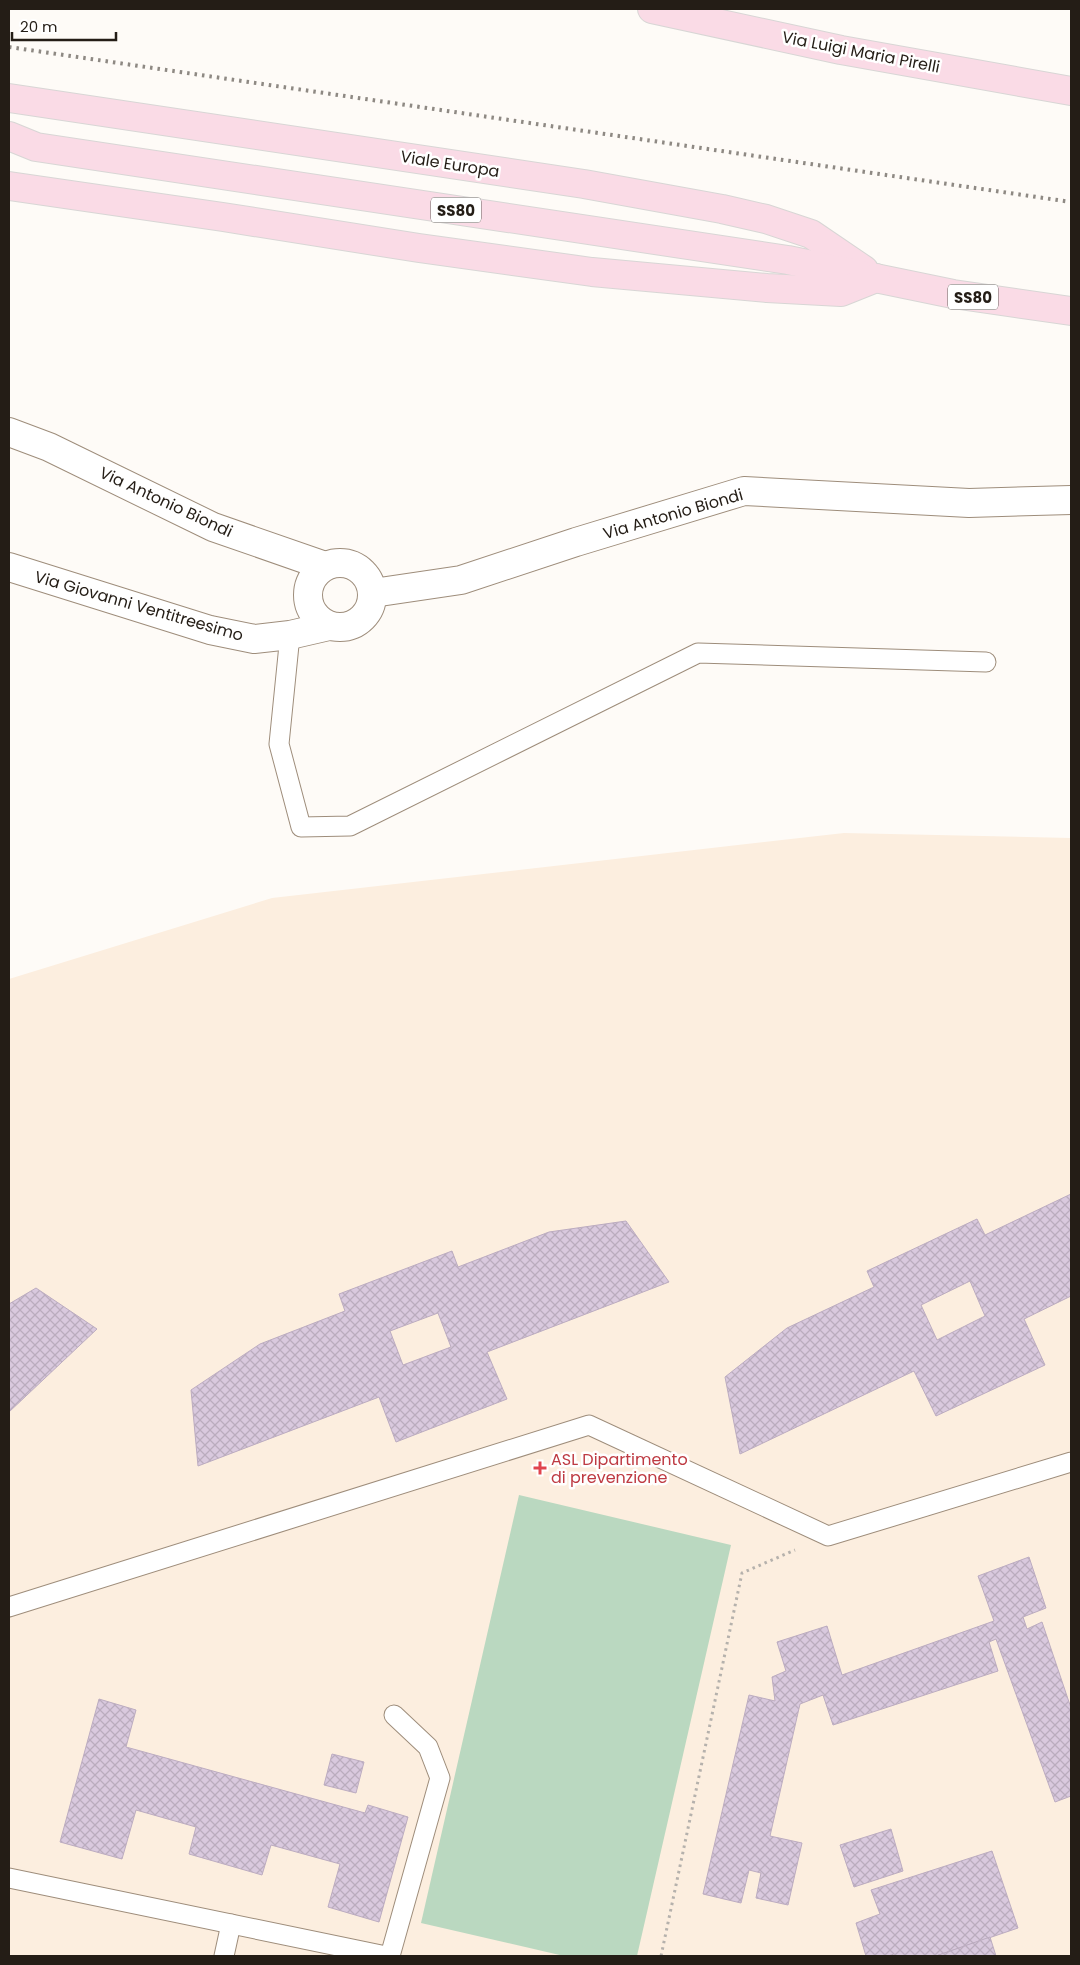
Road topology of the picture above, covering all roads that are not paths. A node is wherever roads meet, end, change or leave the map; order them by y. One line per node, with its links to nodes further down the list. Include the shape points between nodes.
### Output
1 (652, 9): 2 (main road, Via Luigi Maria Pirelli, via 841,50)
2 (1071, 91)
3 (9, 98): 8 (main road, Viale Europa / SS80, via 656,196 766,219 811,234)
4 (9, 136): 5 (main road, Viale Europa / SS80)
5 (36, 147): 6 (main road, Viale Europa / SS80); 8 (main road, Viale Europa / SS80, via 788,260)
6 (9, 150)
7 (9, 186): 8 (main road, via 419,248 602,272 841,292)
8 (876, 278): 9 (main road, Viale Europa / SS80, via 953,294)
9 (1071, 311)
10 (9, 432): 12 (street, Via Antonio Biondi, via 49,447 213,527)
11 (1071, 500): 14 (street, Via Antonio Biondi, via 969,503 744,491 461,580)
12 (325, 566): 14 (street, via 346,563 356,567 365,573); 15 (street, via 311,582 308,603 313,613)
13 (9, 567): 16 (street, Via Giovanni Ventitreesimo, via 210,630 254,639)
14 (373, 592): 15 (street, via 368,614 360,621 340,628)
15 (329, 626): 16 (street, Via Giovanni Ventitreesimo)
16 (290, 634): 17 (lane, via 279,744 302,827 350,826 698,653)
17 (986, 662)
18 (1071, 1462): 19 (lane, via 828,1536 589,1425)
19 (9, 1607)
20 (394, 1715): 24 (lane, via 428,1747 440,1778)
21 (9, 1878): 22 (lane)
22 (231, 1924): 23 (lane); 24 (lane)
23 (224, 1956)
24 (388, 1956)

